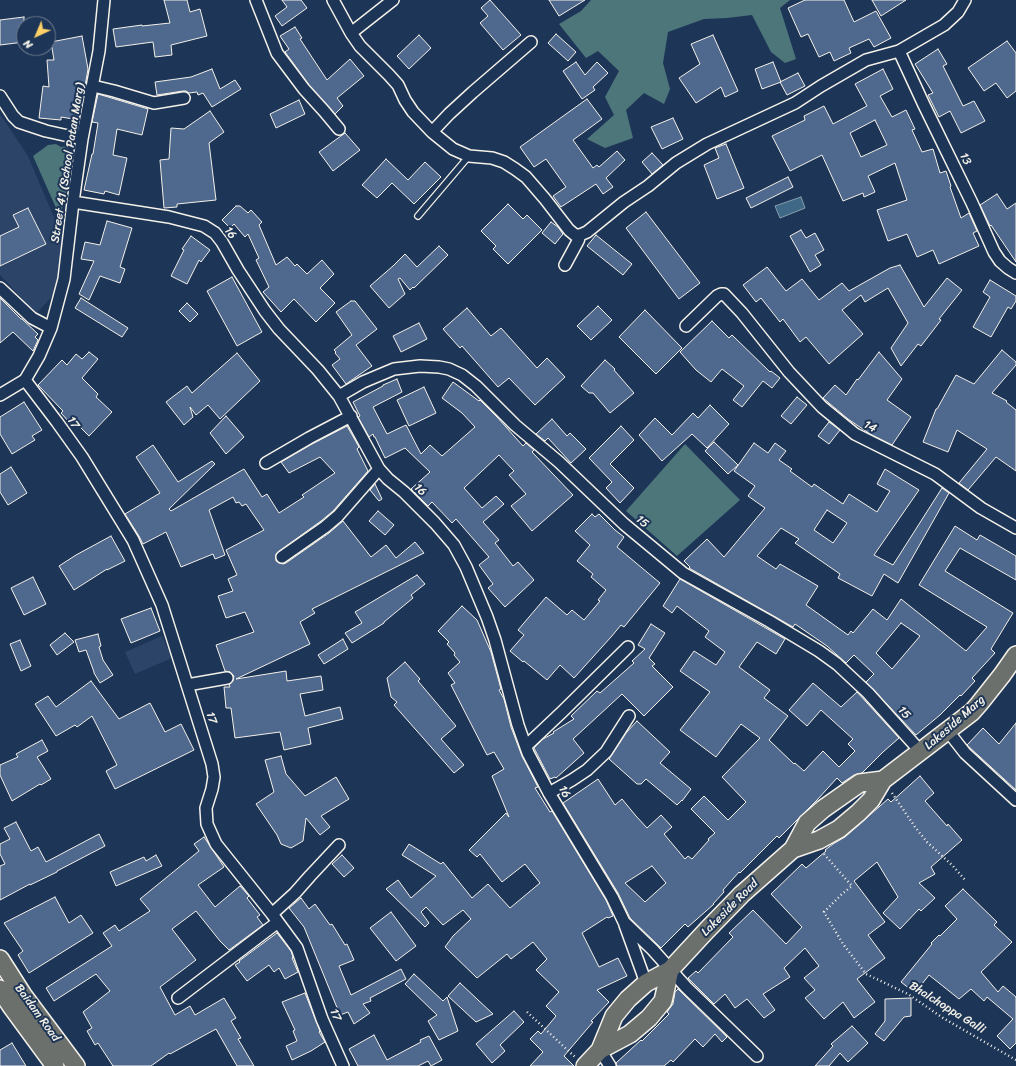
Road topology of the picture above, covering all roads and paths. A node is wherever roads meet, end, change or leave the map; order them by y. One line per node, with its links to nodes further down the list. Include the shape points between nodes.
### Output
1 (104, 0): 9 (street, Street 41 (School Patan Marg))
2 (256, 0): 12 (street, via 277,53)
3 (333, 0): 6 (street)
4 (393, 0): 6 (street)
5 (965, 0): 8 (street, via 958,12 944,25)
6 (350, 33): 13 (street, via 398,85 413,112)
7 (531, 42): 13 (street, via 473,92)
8 (899, 51): 18 (street, via 866,60 795,103 707,144 676,163); 20 (street, 13 / 13, via 994,252 1000,261)
9 (93, 86): 11 (street, via 154,104); 14 (street, Street 41 (School Patan Marg))
10 (0, 96): 14 (street, via 19,122)
11 (184, 98)
12 (339, 129)
13 (432, 132): 15 (street, via 453,149)
14 (82, 139): 16 (street, Street 41 (School Patan Marg))
15 (469, 156): 17 (lane); 18 (street, via 492,158 515,169 526,177 569,230 575,235)
16 (73, 202): 23 (street, Street 41 (School Patan Marg), via 64,279); 26 (street, 16 / 16, via 169,217 204,226 215,233 265,311)
17 (418, 216)
18 (580, 235): 19 (street)
19 (565, 265)
20 (1016, 273)
21 (0, 288): 23 (street, via 32,318)
22 (686, 326): 30 (street, 14 / 14, via 717,296 724,294 789,372 822,407 855,434 935,474 981,508)
23 (50, 328): 24 (street, Street 41 (School Patan Marg), via 39,356)
24 (25, 380): 25 (street); 35 (street, 17 / 17, via 82,457 133,540 162,605)
25 (0, 395)
26 (339, 396): 27 (street, 16 / 16); 39 (street, 15 / 15, via 394,369 438,367 462,375 624,524 683,573 775,624 837,664 868,692)
27 (351, 416): 28 (street); 29 (street, 16 / 16)
28 (266, 463)
29 (380, 469): 31 (street, via 338,516); 38 (street, 16 / 16, via 435,523 454,545 466,567 495,640)
30 (1016, 528)
31 (282, 557)
32 (628, 647): 38 (street)
33 (1016, 655): 37 (main road, Lakeside Marg, via 972,712)
34 (228, 678): 35 (street)
35 (187, 685): 47 (street, 17 / 17, via 214,777 206,808 207,824 216,844)
36 (629, 716): 41 (street, via 606,752 582,774)
37 (947, 730): 39 (main road, Lakeside Marg); 42 (street, via 965,753)
38 (526, 746): 41 (street, 16 / 16)
39 (921, 752): 40 (main road, Lakeside Marg)
40 (883, 780): 43 (main road, Lakeside Marg, via 871,800 858,813 839,829); 45 (main road, Lakeside Marg, via 860,783 823,809 807,823); 46 (path, via 927,842)
41 (549, 793): 48 (street, 16 / 16, via 612,897)
42 (1016, 800)
43 (819, 840): 45 (main road, Lakeside Marg); 57 (path, Bhalchoppa Galli, via 822,851 852,886 824,912 843,944 866,974 908,994 943,1018)
44 (339, 845): 47 (street)
45 (794, 849): 50 (main road, Lakeside Road, via 742,894)
46 (966, 881)
47 (275, 918): 53 (street); 61 (street, 17 / 17, via 297,948 322,1019)
48 (624, 922): 50 (street, 16 / 16); 51 (street, 16 / 16)
49 (0, 959): 60 (main road, Baidam Road)
50 (670, 970): 51 (main road); 55 (main road, via 663,1001 654,1013 630,1034); 56 (street, 16)
51 (646, 983): 55 (main road, via 614,1016)
52 (0, 989): 59 (main road, Baidam Road)
53 (178, 998)
54 (527, 1012): 58 (path)
55 (600, 1050): 58 (main road); 62 (street)
56 (757, 1056)
57 (1016, 1060)
58 (582, 1063)
59 (55, 1066)
60 (76, 1066)
61 (343, 1066)
62 (610, 1066)

